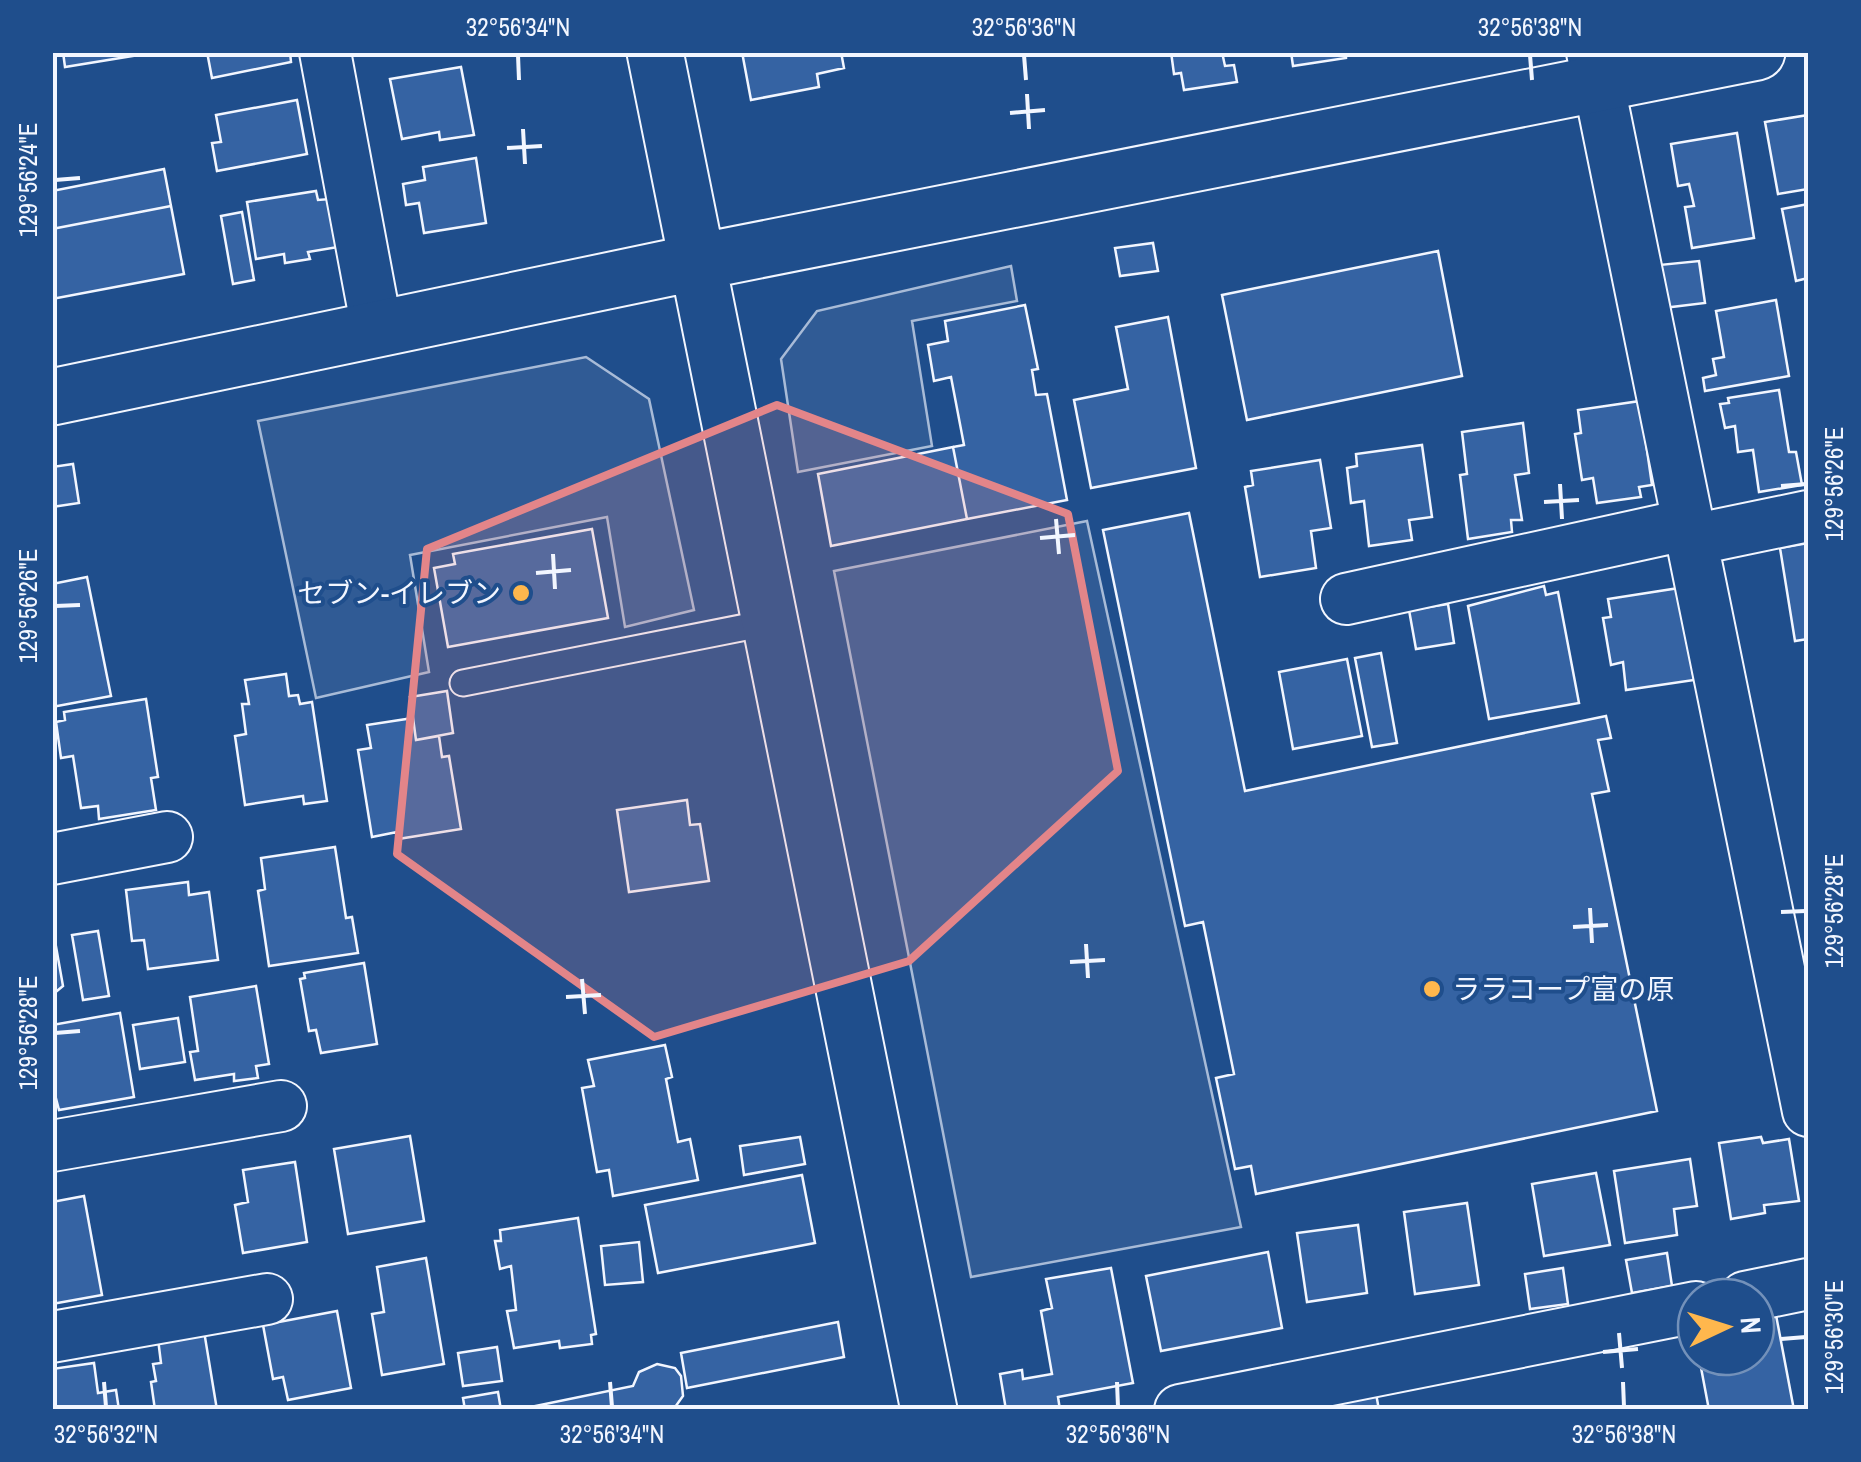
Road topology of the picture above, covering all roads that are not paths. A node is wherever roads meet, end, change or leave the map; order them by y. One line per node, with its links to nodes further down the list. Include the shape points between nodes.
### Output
1 (325, 52): 6 (street)
2 (656, 52): 5 (street)
3 (1757, 52): 4 (street)
4 (1595, 69): 5 (street); 9 (street)
5 (698, 262): 6 (street); 11 (street)
6 (377, 329): 7 (street)
7 (52, 397)
8 (1808, 516): 9 (street)
9 (1691, 532): 10 (street); 16 (street)
10 (1346, 600)
11 (771, 622): 12 (lane); 23 (street)
12 (464, 684)
13 (167, 837): 14 (street)
14 (52, 859)
15 (281, 1106): 17 (street)
16 (1808, 1111)
17 (52, 1146)
18 (1808, 1284): 19 (street)
19 (1776, 1291)
20 (267, 1299): 22 (street)
21 (1676, 1311): 24 (street)
22 (52, 1337)
23 (929, 1410)
24 (1180, 1410)

